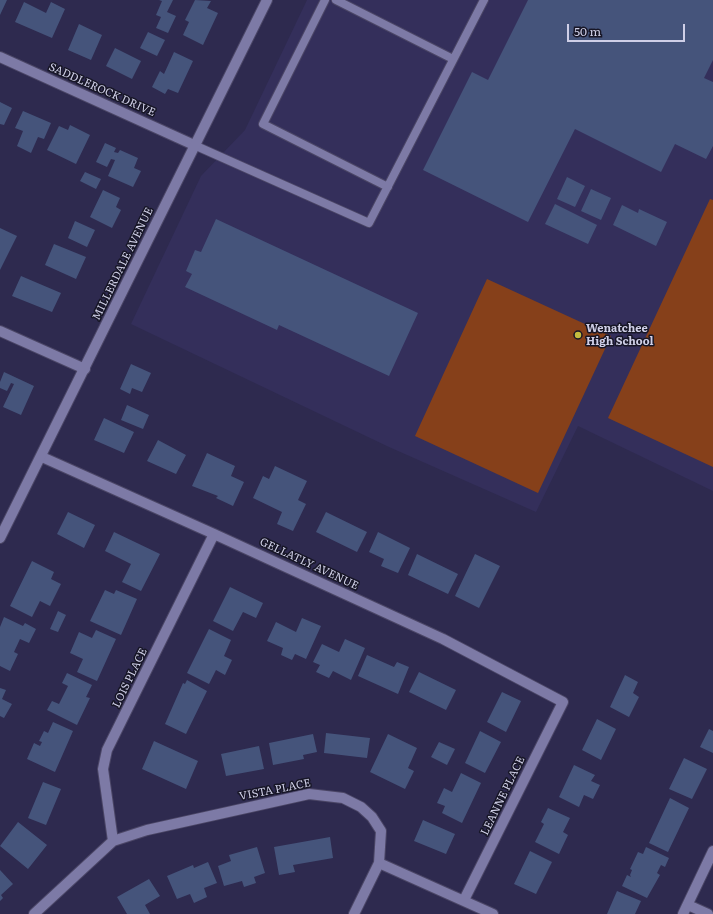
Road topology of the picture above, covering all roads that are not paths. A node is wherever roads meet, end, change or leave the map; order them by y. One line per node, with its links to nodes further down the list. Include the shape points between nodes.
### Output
1 (267, 0): 7 (street, MILLERDALE AVENUE)
2 (325, 0): 8 (lane, via 263,124)
3 (336, 0): 6 (lane)
4 (484, 0): 6 (lane)
5 (0, 57): 7 (street, SADDLEROCK DRIVE)
6 (453, 59): 8 (lane)
7 (194, 145): 8 (lane, via 369,222); 10 (street, MILLERDALE AVENUE)
8 (388, 187)
9 (0, 331): 10 (street)
10 (85, 369): 11 (street, MILLERDALE AVENUE)
11 (42, 457): 12 (street, GELLATLY AVENUE); 13 (street, MILLERDALE AVENUE)
12 (214, 534): 14 (street, GELLATLY AVENUE, via 443,639); 15 (street, LOIS PLACE, via 107,750 103,768)
13 (0, 538)
14 (563, 702): 18 (street, LEANNE PLACE)
15 (113, 841): 17 (street, VISTA PLACE, via 147,830 309,794 327,795 343,798 361,807 372,817 381,831); 20 (street, VISTA PLACE)
16 (713, 851): 19 (street)
17 (379, 863): 18 (street); 21 (street)
18 (464, 900): 22 (street)
19 (686, 909): 23 (street)
20 (34, 914)
21 (354, 914)
22 (493, 914)
23 (708, 914)

